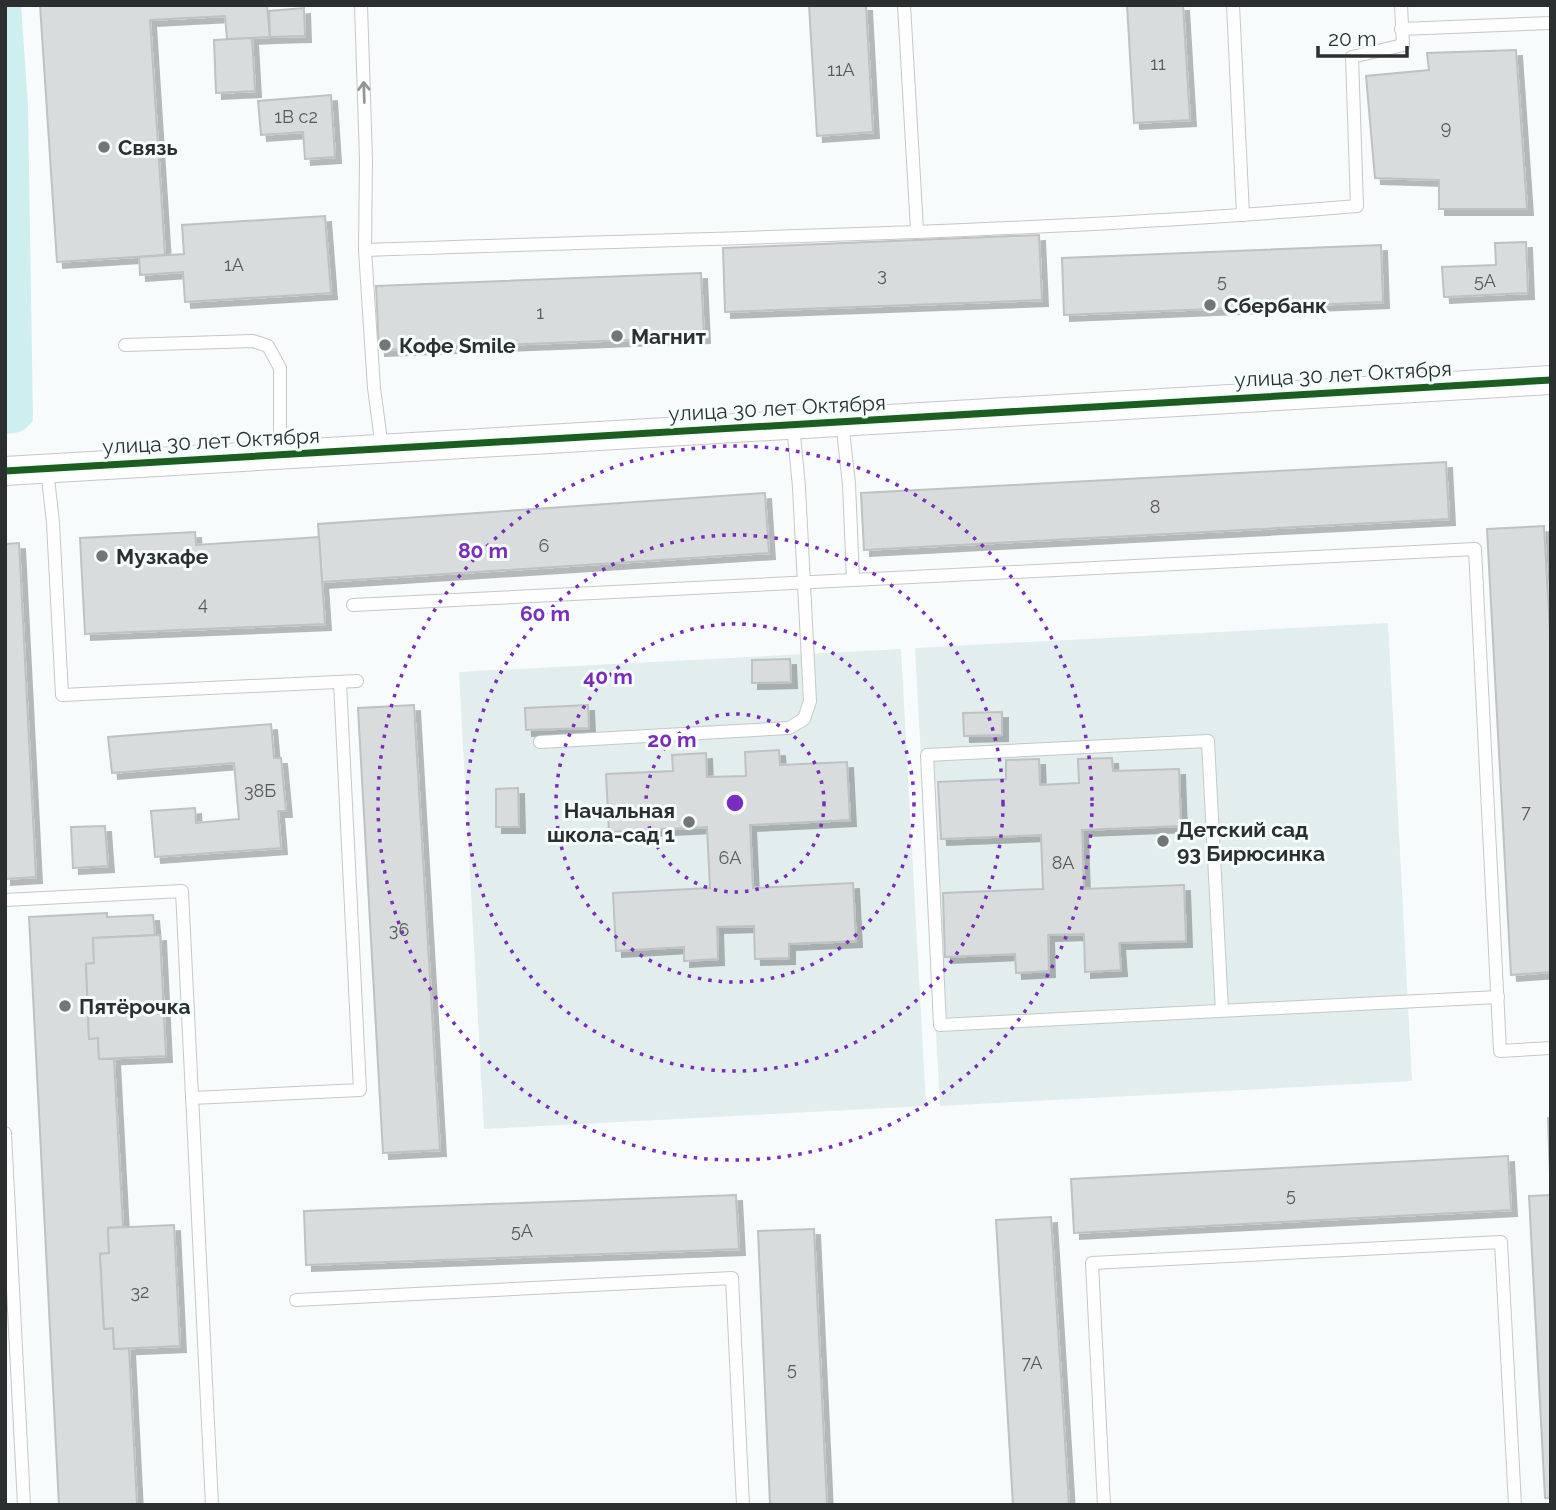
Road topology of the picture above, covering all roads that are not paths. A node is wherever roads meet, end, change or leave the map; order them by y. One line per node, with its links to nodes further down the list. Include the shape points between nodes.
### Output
1 (360, 5): 9 (lane, one-way to 1)
2 (904, 5): 8 (lane)
3 (1233, 5): 7 (lane)
4 (1401, 5): 6 (lane)
5 (1551, 23): 6 (lane)
6 (1401, 29): 7 (lane, via 1403,45 1352,57 1357,206)
7 (1243, 215): 8 (lane)
8 (917, 230): 9 (lane)
9 (365, 250): 14 (lane)
10 (125, 345): 15 (lane, via 253,341 268,346 280,368)
11 (1551, 380): 12 (street, улица 30 лет Октября)
12 (842, 422): 13 (street, улица 30 лет Октября); 18 (lane)
13 (793, 425): 14 (street, улица 30 лет Октября); 19 (lane)
14 (382, 449): 15 (street, улица 30 лет Октября)
15 (280, 455): 16 (street, улица 30 лет Октября)
16 (47, 468): 17 (street, улица 30 лет Октября); 22 (lane, via 62,695)
17 (5, 471)
18 (853, 580): 19 (lane); 25 (lane, via 1475,549)
19 (804, 583): 20 (lane); 23 (lane, via 810,701 804,719 789,727)
20 (352, 605)
21 (356, 681): 22 (lane)
22 (340, 682): 28 (lane, via 360,1090)
23 (540, 742)
24 (5, 900): 28 (lane, via 182,891)
25 (1498, 997): 26 (lane); 27 (lane, via 1500,1051)
26 (1222, 1011): 26 (lane, via 940,1025 927,755 1208,741)
27 (1551, 1048)
28 (192, 1098): 32 (lane)
29 (5, 1133): 31 (lane)
30 (296, 1300): 33 (lane, via 732,1278)
31 (24, 1505)
32 (212, 1505)
33 (743, 1505)
34 (1104, 1505): 35 (lane, via 1092,1263 1501,1242)
35 (1514, 1505)

